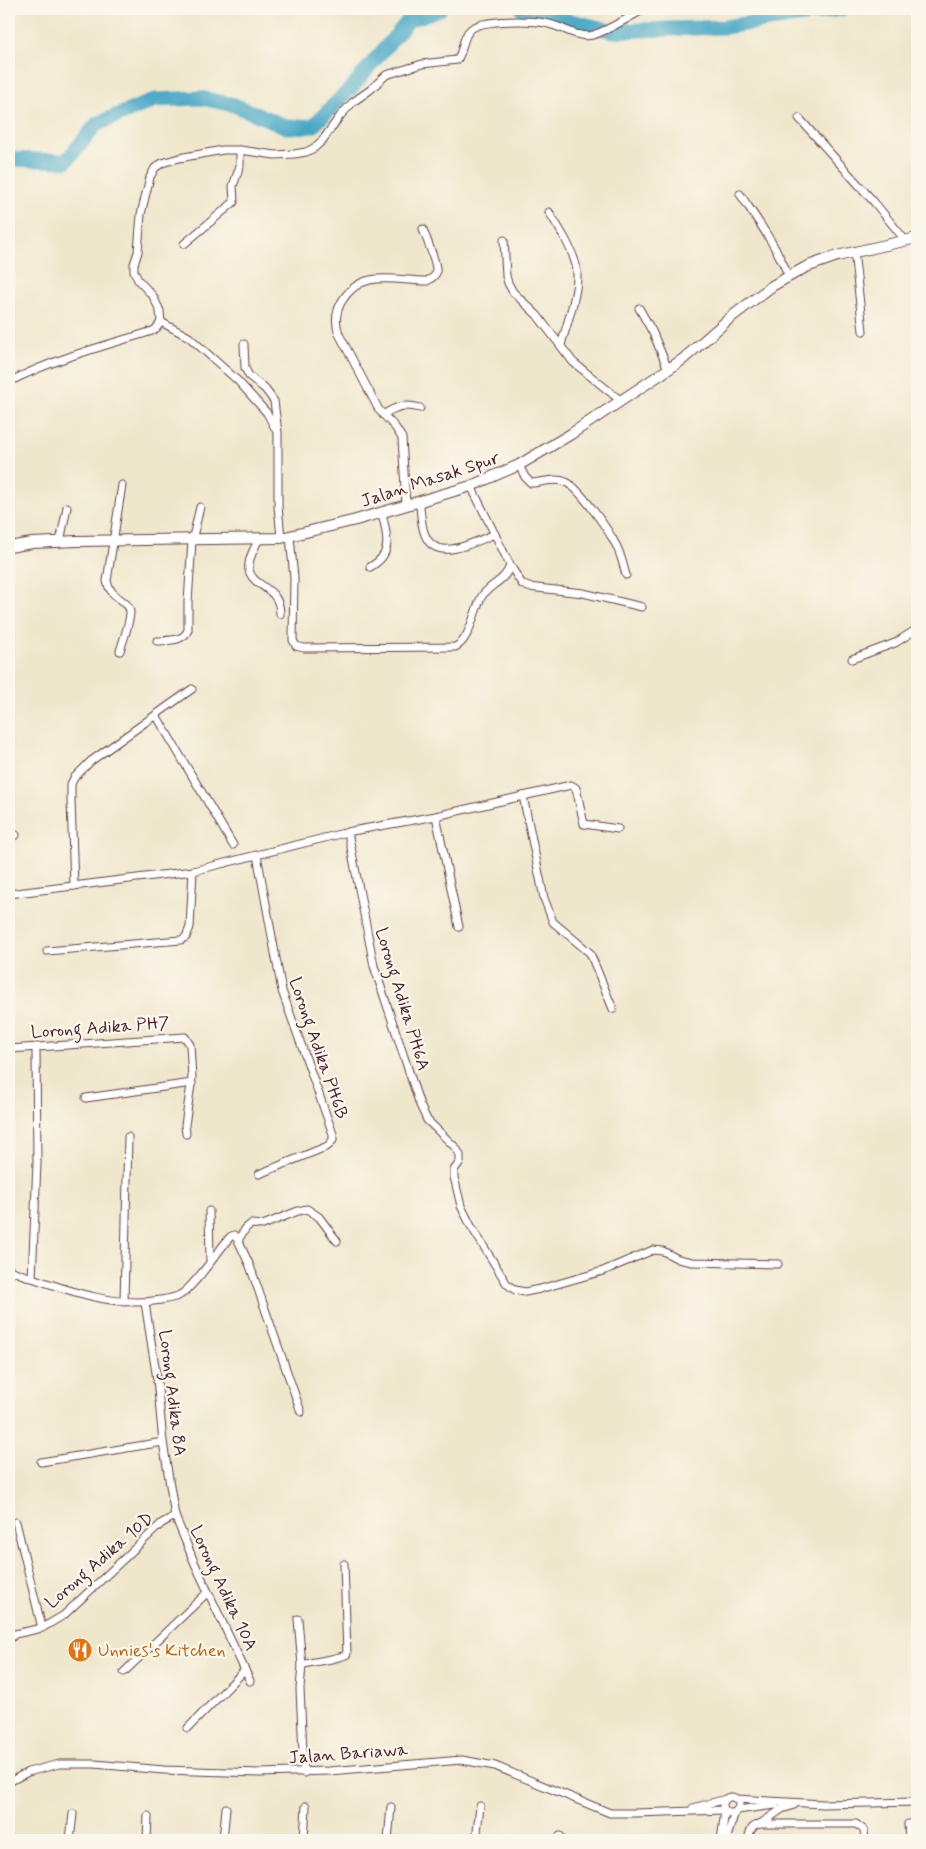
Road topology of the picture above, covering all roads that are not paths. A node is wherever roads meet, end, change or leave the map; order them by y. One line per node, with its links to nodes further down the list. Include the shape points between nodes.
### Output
1 (644, 9): 3 (street, via 592,35 577,34 538,22 507,21 472,27 457,60 422,64 386,75 353,102 314,148 285,155)
2 (799, 118): 9 (street)
3 (240, 150): 10 (street, via 234,202); 14 (street, via 179,158 162,163 151,173 141,214 134,271 153,296)
4 (740, 194): 12 (street, via 769,237)
5 (549, 212): 17 (street, via 576,265 573,300)
6 (424, 229): 22 (street, via 436,266 433,277 427,280 363,280 347,293 336,318 339,334)
7 (917, 238): 9 (street, Jalan Masak Spur)
8 (504, 240): 17 (street, via 508,283)
9 (905, 240): 11 (street, Jalan Masak Spur)
10 (184, 244)
11 (854, 251): 12 (street, Jalan Masak Spur); 15 (street)
12 (789, 277): 18 (street, Jalan Masak Spur, via 744,306)
13 (639, 308): 18 (street)
14 (161, 322): 19 (street, via 154,330 61,359); 23 (street, via 189,337 238,381 267,413)
15 (863, 331)
16 (244, 344): 23 (street, via 245,368 249,376 274,401)
17 (561, 345): 20 (street, via 576,365)
18 (668, 369): 20 (street, Jalan Masak Spur)
19 (9, 382)
20 (620, 400): 24 (street, Jalan Masak Spur)
21 (420, 408): 22 (street, via 405,405)
22 (383, 415): 28 (street, via 400,433 404,444)
23 (278, 433): 33 (street, via 278,506)
24 (519, 466): 26 (street, Jalan Masak Spur); 41 (street, via 531,482 558,480 574,488 616,546)
25 (122, 485): 35 (street)
26 (471, 486): 27 (street, Jalan Masak Spur); 32 (street)
27 (419, 501): 28 (street, Jalan Masak Spur); 32 (street, via 423,531 434,548 461,547)
28 (406, 505): 31 (street, Jalan Masak Spur)
29 (67, 507): 37 (street)
30 (200, 507): 36 (street)
31 (382, 513): 33 (street, Jalan Masak Spur); 40 (street, via 387,549 385,555)
32 (495, 534): 39 (street)
33 (286, 538): 34 (street, Jalan Masak Spur); 39 (street, via 294,578 293,640 299,648 456,648 463,642 481,598 504,578)
34 (259, 539): 36 (street, Jalan Masak Spur); 43 (street, via 249,570 280,603)
35 (114, 540): 36 (street, Jalan Masak Spur); 37 (street, Jalan Masak Spur); 46 (street, via 108,588 128,606 130,613)
36 (192, 541): 45 (street, via 188,630 180,638)
37 (60, 542): 38 (street, Jalan Masak Spur)
38 (9, 546)
39 (510, 565): 42 (street, via 522,584 528,587 583,593)
40 (370, 567)
41 (626, 575)
42 (642, 607)
43 (280, 614)
44 (917, 629): 47 (street, via 895,643)
45 (157, 641)
46 (120, 651)
47 (852, 659)
48 (192, 689): 49 (street)
49 (156, 715): 54 (street); 57 (street, via 74,778 71,800)
50 (523, 796): 51 (street); 52 (street, via 571,786 576,788 584,824); 61 (street, via 544,898 553,922 590,953)
51 (436, 816): 53 (street); 59 (street)
52 (618, 829)
53 (348, 832): 55 (street); 73 (street, Lorong Adika PH6A, via 374,966 423,1114 460,1155 454,1177 461,1206 507,1284 525,1292 576,1279 653,1250 692,1262)
54 (233, 845)
55 (257, 854): 56 (street); 68 (street, Lorong Adika PH6B, via 282,992 333,1134 328,1146)
56 (193, 871): 57 (street); 60 (street, via 190,927 181,940)
57 (74, 886): 58 (street)
58 (9, 894)
59 (459, 927)
60 (47, 951)
61 (613, 1009)
62 (36, 1047): 63 (street, Lorong Adika PH7); 64 (street, Lorong Adika PH7, via 181,1036 190,1045); 75 (street, via 37,1162)
63 (9, 1049)
64 (192, 1083): 65 (street); 66 (street)
65 (86, 1098)
66 (186, 1134)
67 (128, 1136): 76 (street)
68 (259, 1174)
69 (209, 1212): 72 (street)
70 (238, 1240): 71 (street, via 251,1224 263,1225 307,1209 318,1217); 72 (street, via 234,1235 230,1237); 78 (street)
71 (337, 1241)
72 (210, 1262): 77 (street, via 180,1295)
73 (778, 1264)
74 (9, 1270): 75 (street)
75 (32, 1278): 76 (street)
76 (124, 1302): 77 (street)
77 (145, 1303): 79 (street, Lorong Adika 8A)
78 (301, 1412)
79 (163, 1442): 80 (street); 81 (street, Lorong Adika 8A)
80 (41, 1462)
81 (174, 1507): 82 (street, Lorong Adika 10A)
82 (175, 1516): 85 (street, Lorong Adika 10A); 87 (street, Lorong Adika 10D, via 162,1524 64,1615)
83 (16, 1522): 87 (street)
84 (344, 1564): 89 (street, via 347,1654)
85 (208, 1592): 90 (street, Lorong Adika 10A); 91 (street)
86 (298, 1619): 89 (street)
87 (42, 1628): 88 (street, Lorong Adika 10D, via 15,1634)
88 (9, 1640)
89 (302, 1665): 94 (street)
90 (245, 1670): 92 (street, Lorong Adika 10A); 93 (street)
91 (124, 1672)
92 (250, 1681)
93 (188, 1728)
94 (304, 1773): 95 (street, Jalan Bariawa, via 180,1771 76,1764 42,1768); 106 (street, Jalan Bariawa, via 462,1760 495,1766 610,1813)
95 (9, 1782)
96 (726, 1799): 97 (street); 105 (street); 106 (street, Jalan Bariawa)
97 (736, 1799): 98 (street); 107 (street, via 739,1805)
98 (784, 1802): 100 (street); 107 (street)
99 (917, 1802): 100 (street)
100 (799, 1803): 110 (street, via 782,1809)
101 (306, 1806): 115 (street)
102 (480, 1806): 117 (street)
103 (391, 1807): 116 (street)
104 (226, 1808): 114 (street)
105 (725, 1810): 106 (street, Jalan Bariawa); 107 (street, via 730,1813); 118 (street)
106 (683, 1811)
107 (736, 1811): 119 (street)
108 (73, 1814): 112 (street)
109 (148, 1816): 113 (street)
110 (759, 1824): 120 (street, via 750,1830); 121 (street, via 856,1824 864,1830)
111 (908, 1824): 122 (street)
112 (70, 1840)
113 (146, 1840)
114 (223, 1840)
115 (304, 1840)
116 (388, 1840)
117 (476, 1840)
118 (721, 1840)
119 (726, 1840)
120 (748, 1840)
121 (865, 1840)
122 (909, 1840)

